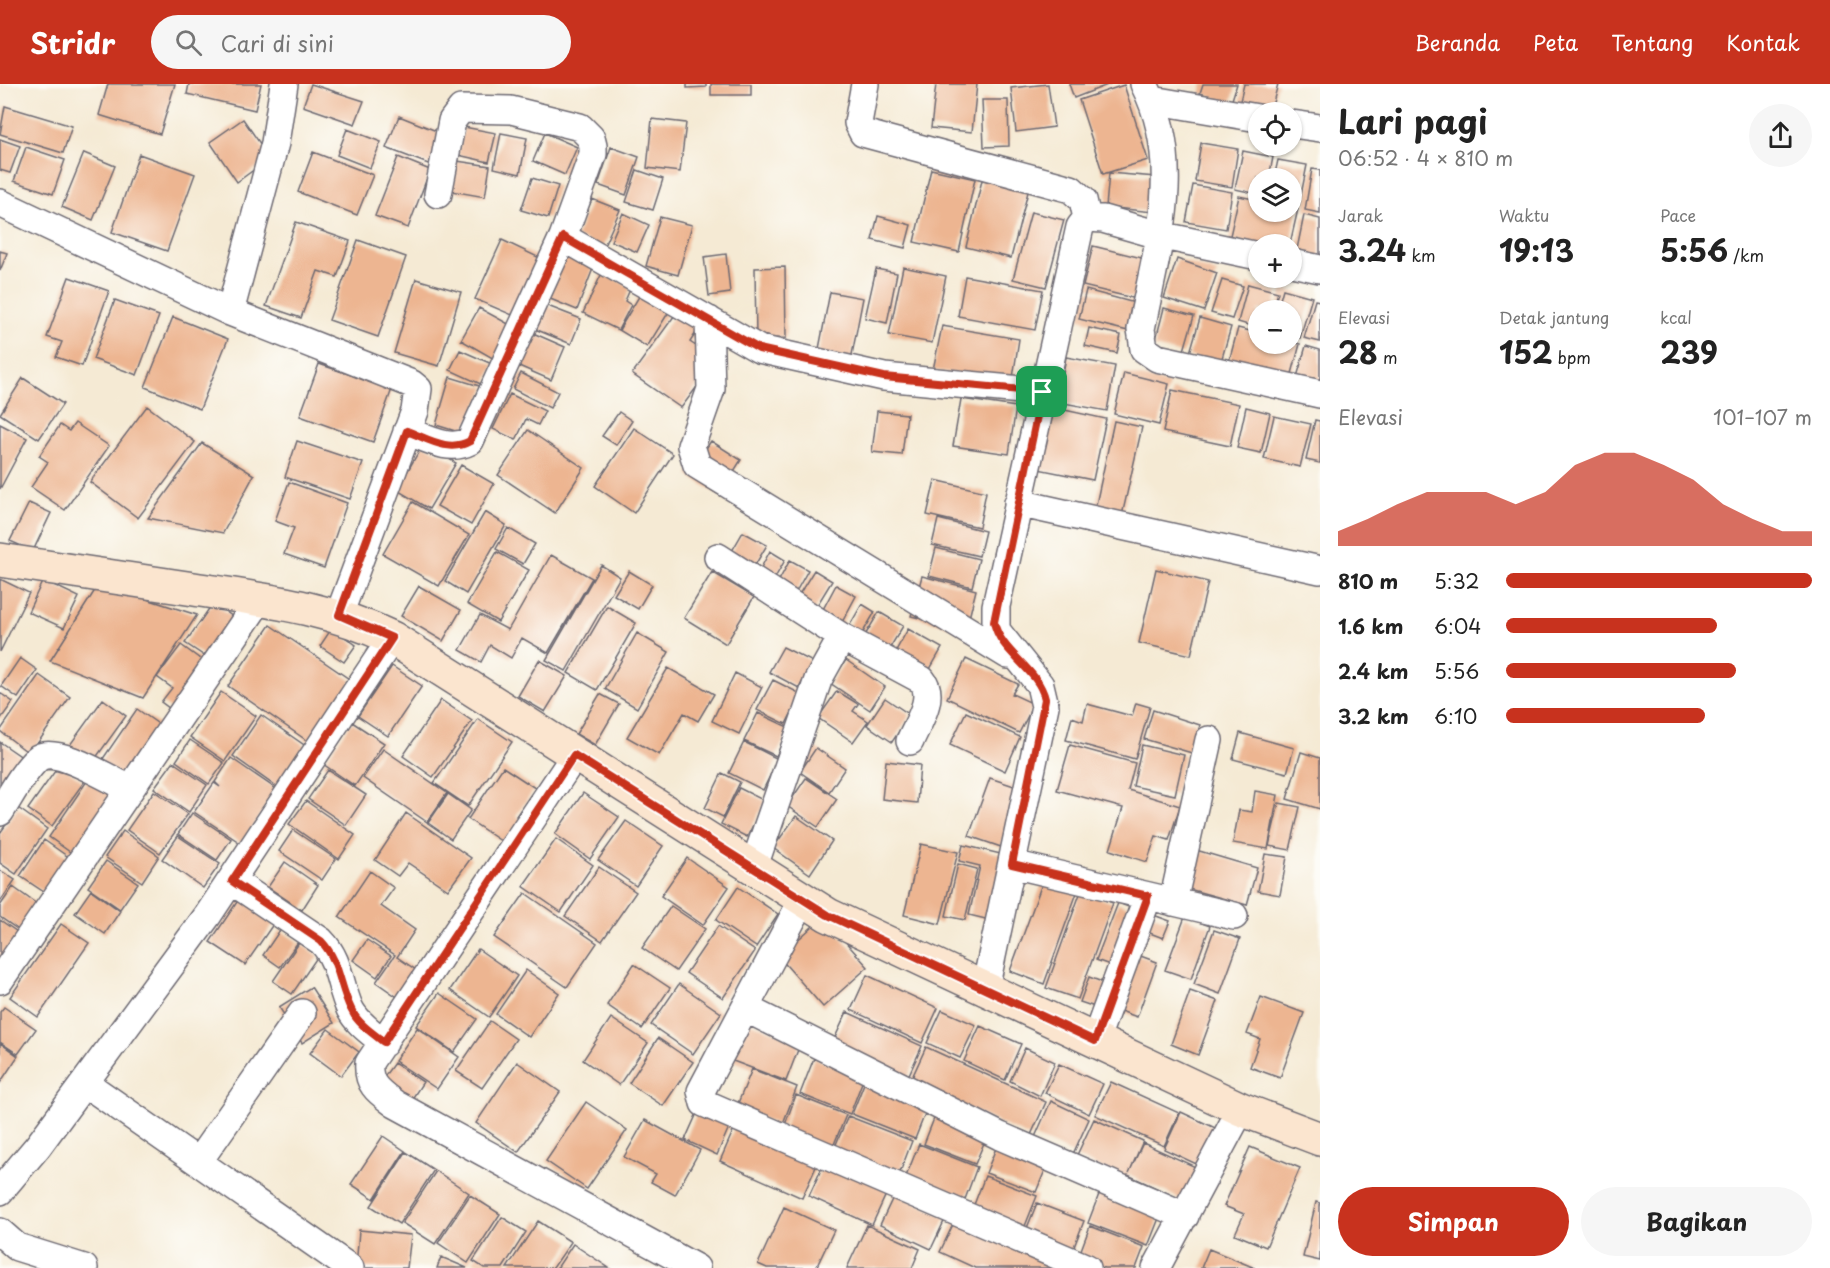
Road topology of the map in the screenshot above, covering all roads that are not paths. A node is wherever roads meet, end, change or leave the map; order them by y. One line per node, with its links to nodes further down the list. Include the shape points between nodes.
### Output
1 (284, 84): 15 (street, via 275,143)
2 (865, 84): 9 (street, via 858,123 863,133 1071,189 1081,197)
3 (1148, 92): 4 (street); 10 (street, via 1164,148 1167,178)
4 (1248, 116)
5 (1302, 125): 6 (street)
6 (1320, 128)
7 (438, 194): 11 (street, via 452,122 461,109 511,110 580,127 591,138 593,154)
8 (0, 203): 15 (street)
9 (1087, 218): 10 (street); 17 (street, via 1080,227)
10 (1159, 235): 12 (street); 18 (street, via 1141,329 1144,349 1157,358)
11 (563, 237): 16 (street); 19 (street, via 470,441 449,447)
12 (1248, 254)
13 (1302, 265): 14 (street)
14 (1320, 269)
15 (230, 312): 19 (street, via 412,384 419,397)
16 (709, 320): 17 (street, via 759,349 884,377); 28 (street, via 711,389 691,446 697,465)
17 (1042, 392): 20 (street)
18 (1320, 394)
19 (407, 431): 25 (street)
20 (1017, 503): 23 (street); 28 (street, via 994,622 999,637)
21 (718, 558): 26 (street)
22 (0, 560): 24 (street)
23 (1320, 570)
24 (260, 599): 25 (street); 32 (street)
25 (339, 615): 27 (street)
26 (842, 637): 30 (street, via 916,676 927,686 928,698); 35 (street, via 818,680)
27 (392, 638): 31 (street); 36 (street)
28 (1024, 664): 34 (street, via 1040,685 1045,706)
29 (1209, 740): 37 (street)
30 (910, 741)
31 (574, 755): 35 (street); 45 (street)
32 (130, 789): 33 (street, via 58,754 44,755 33,764); 40 (street)
33 (0, 812)
34 (1012, 864): 37 (street); 41 (street)
35 (753, 869): 38 (street)
36 (232, 881): 45 (street, via 332,952 350,1008); 46 (street)
37 (1161, 899): 39 (street); 44 (street)
38 (802, 901): 41 (street); 42 (street)
39 (1234, 916)
40 (0, 980)
41 (985, 989): 44 (street)
42 (745, 1008): 51 (street, via 1000,1136); 56 (street, via 701,1091 707,1106)
43 (302, 1013): 49 (street)
44 (1095, 1041): 47 (street)
45 (384, 1042): 55 (street, via 369,1063 368,1075 371,1084 395,1104)
46 (85, 1083): 49 (street); 50 (street)
47 (1241, 1109): 48 (street); 51 (street)
48 (1320, 1138)
49 (198, 1162): 54 (street)
50 (0, 1191)
51 (1185, 1216): 57 (street)
52 (0, 1232): 53 (street, via 17,1247)
53 (84, 1268)
54 (350, 1268)
55 (696, 1268)
56 (1087, 1268)
57 (1156, 1268)

